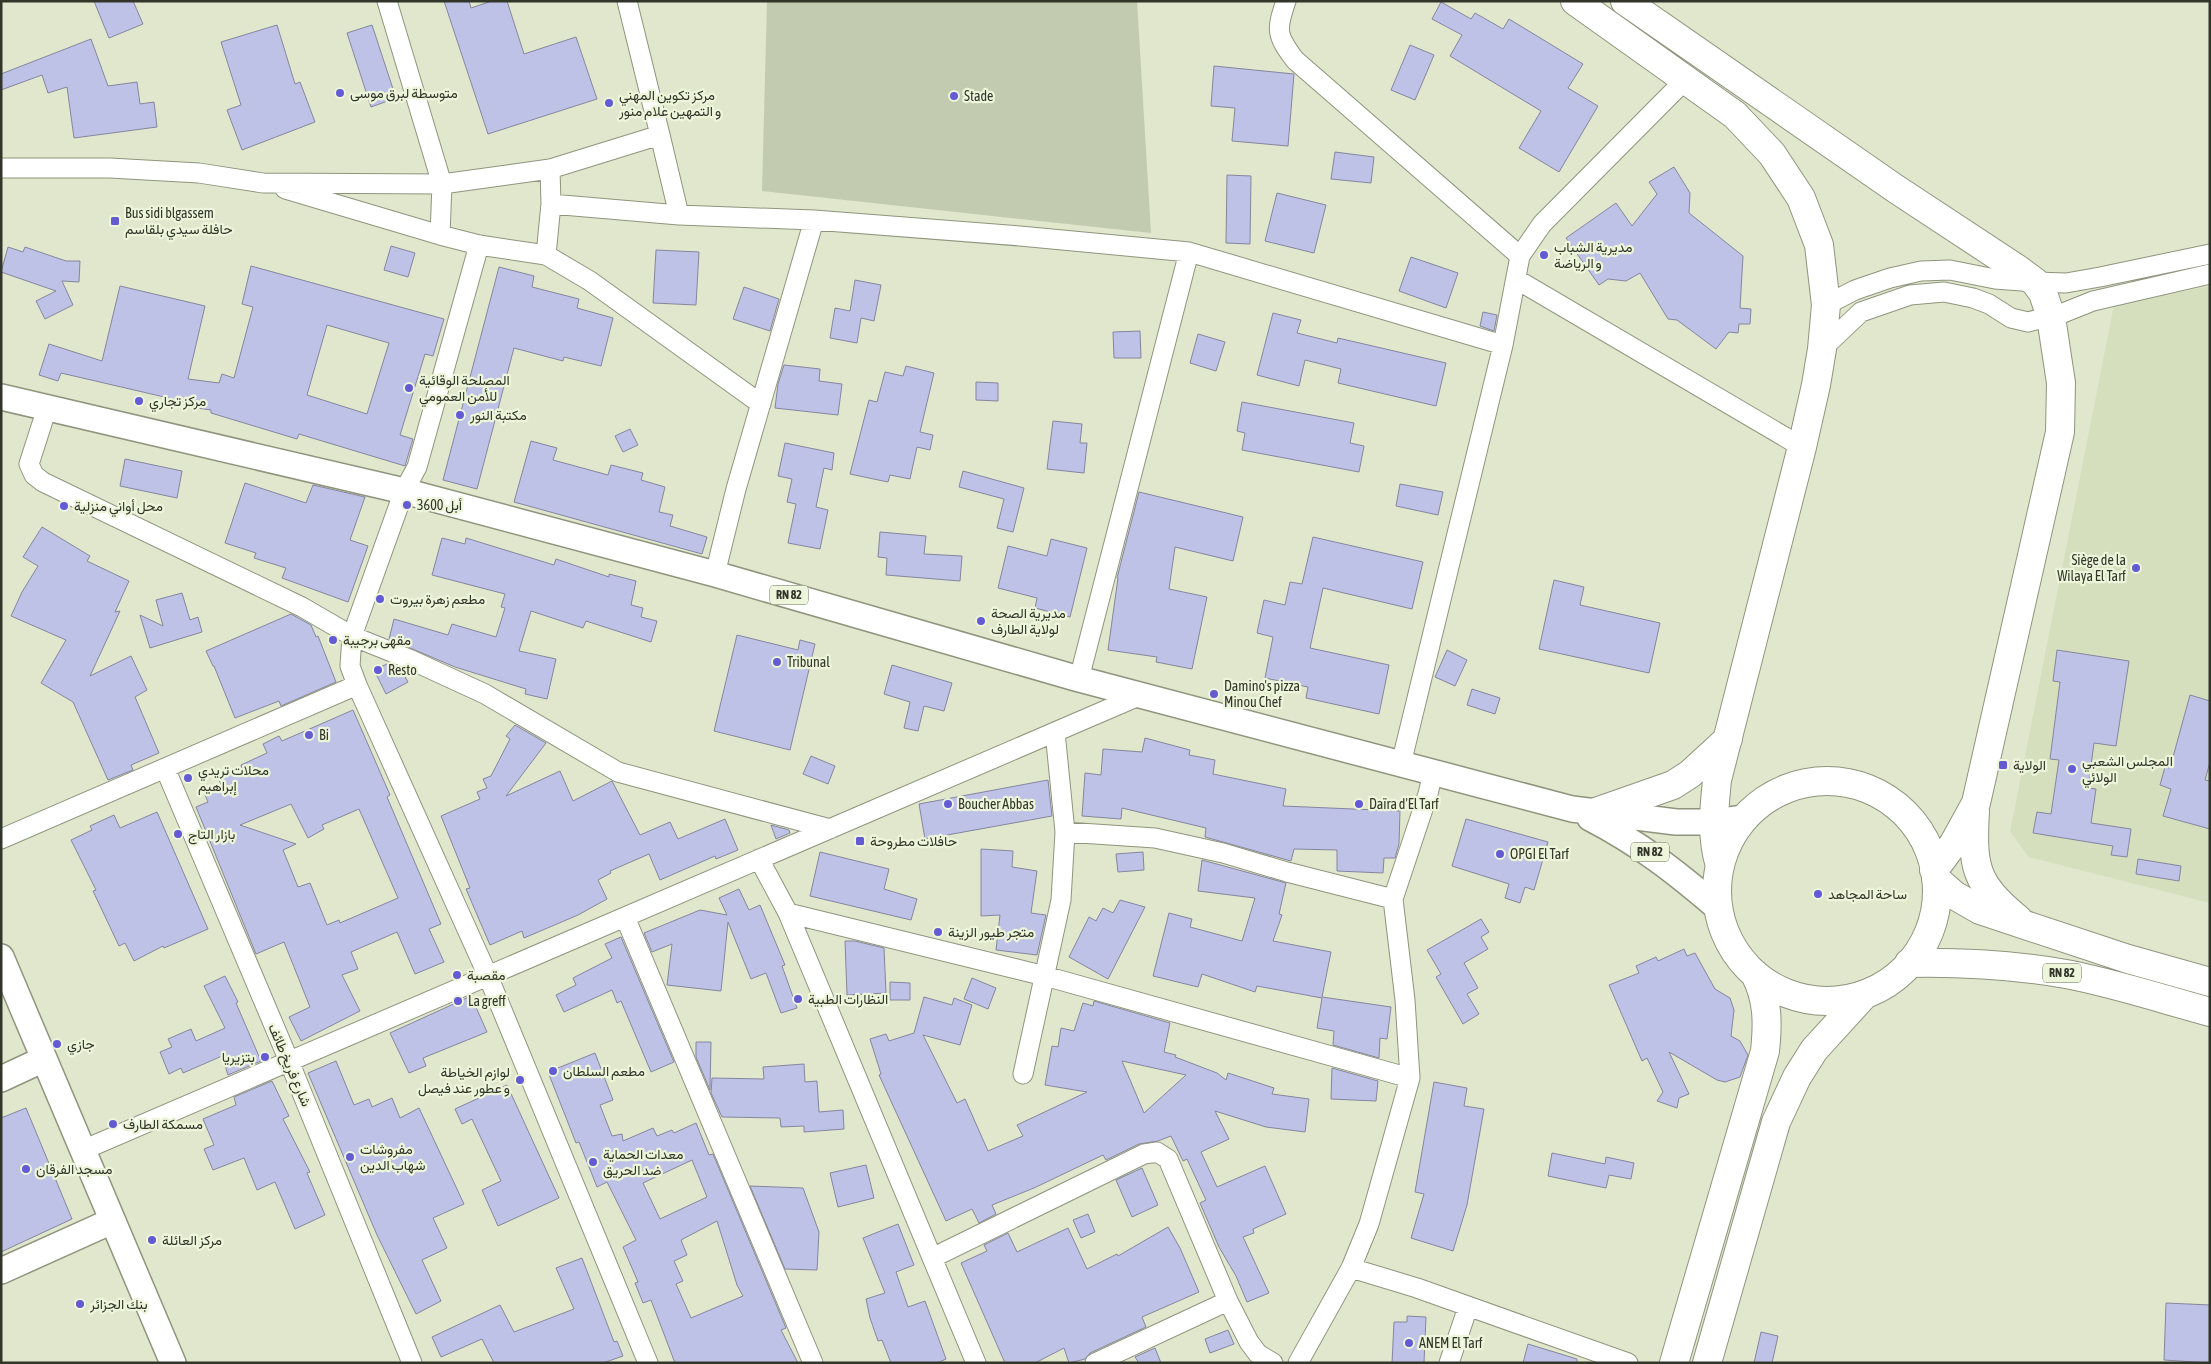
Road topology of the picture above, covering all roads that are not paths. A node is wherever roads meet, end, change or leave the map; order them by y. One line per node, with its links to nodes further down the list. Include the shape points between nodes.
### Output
1 (386, 1): 11 (street)
2 (627, 1): 7 (street)
3 (1286, 1): 20 (street, via 1278,24 1282,43 1295,60)
4 (1575, 1): 6 (highway)
5 (1625, 1): 23 (highway)
6 (1686, 79): 20 (street, via 1542,224); 24 (highway, via 1735,115 1772,154 1801,198 1819,245)
7 (660, 135): 9 (street); 13 (street)
8 (1, 168): 10 (street, via 199,173)
9 (550, 169): 11 (street); 12 (street)
10 (263, 183): 11 (street); 15 (street)
11 (442, 184): 15 (street)
12 (552, 204): 13 (street); 19 (street)
13 (679, 215): 14 (street)
14 (814, 220): 17 (street); 29 (street)
15 (440, 235): 16 (street)
16 (479, 245): 19 (street); 32 (street, via 417,467)
17 (1189, 252): 26 (street); 35 (street)
18 (2210, 254): 23 (street, via 2066,283)
19 (546, 255): 29 (street, via 590,281)
20 (1520, 256): 22 (street)
21 (2210, 274): 25 (street, via 2093,301)
22 (1516, 280): 26 (street); 31 (street)
23 (2035, 282): 24 (street, via 1995,279 1950,270 1921,271 1855,290); 25 (highway, via 2047,302)
24 (1826, 305): 27 (highway)
25 (2051, 317): 27 (street, via 2020,321 1973,298 1944,292 1910,295 1861,312); 43 (highway, via 2061,383 2060,432)
26 (1503, 345): 40 (street)
27 (1822, 349): 31 (highway)
28 (1, 397): 30 (main road, RN 82)
29 (761, 404): 33 (street)
30 (47, 408): 32 (main road, RN 82); 34 (street, via 29,464 34,475 43,482 302,607)
31 (1802, 447): 39 (highway)
32 (404, 491): 33 (main road, RN 82); 34 (street)
33 (715, 574): 35 (main road, RN 82)
34 (352, 636): 36 (street, via 350,666); 47 (street, via 485,694 618,772)
35 (1078, 679): 37 (main road, RN 82)
36 (357, 685): 41 (street); 61 (street)
37 (1141, 695): 38 (street); 40 (main road, RN 82)
38 (1055, 732): 47 (street); 48 (street)
39 (1728, 739): 44 (highway, via 1673,785); 46 (highway, via 1717,780)
40 (1401, 764): 42 (main road, RN 82)
41 (165, 768): 49 (street); 67 (street, شارع فريخ طائف)
42 (1433, 772): 44 (main road, RN 82); 53 (street)
43 (1976, 803): 52 (highway); 57 (highway, via 1974,854 1978,872 1995,900)
44 (1584, 810): 46 (main road, RN 82, via 1642,819); 54 (main road, RN 82, via 1657,857)
45 (1745, 818): 46 (main road, RN 82); 51 (highway, via 1730,840); 52 (highway, via 1771,796 1804,783 1838,781 1872,790 1901,810 1922,837)
46 (1712, 822): 51 (highway)
47 (830, 829): 50 (street)
48 (1065, 832): 53 (street, via 1155,838); 62 (street, via 1061,900)
49 (1, 839)
50 (759, 859): 55 (street); 56 (street)
51 (1720, 866): 54 (highway)
52 (1935, 875): 57 (highway, RN 82, via 1954,895 1973,906); 59 (highway, via 1936,902 1931,924)
53 (1393, 898): 69 (street)
54 (1719, 909): 60 (highway, via 1735,951)
55 (788, 913): 62 (street); 73 (street)
56 (625, 917): 61 (street); 81 (street)
57 (2026, 927): 63 (highway, RN 82)
58 (1, 957): 66 (main road)
59 (1909, 964): 64 (highway, via 1889,982); 65 (highway, RN 82, via 1988,964 2057,972)
60 (1755, 974): 64 (highway, via 1780,990 1807,999 1836,1000); 88 (highway, via 1766,1005 1765,1051)
61 (488, 976): 67 (street); 80 (street)
62 (1045, 976): 68 (street); 69 (street)
63 (2210, 982)
64 (1865, 994): 89 (highway, via 1814,1050 1776,1122)
65 (2210, 1012)
66 (44, 1059): 70 (main road); 71 (main road)
67 (289, 1061): 71 (street); 79 (street, شارع فريخ طائف)
68 (1023, 1074)
69 (1410, 1078): 74 (street, via 1369,1224)
70 (1, 1079)
71 (83, 1150): 72 (main road)
72 (112, 1221): 75 (main road); 78 (main road)
73 (932, 1258): 76 (street, via 1144,1154 1157,1152 1168,1159); 82 (street)
74 (1351, 1268): 77 (street); 85 (street)
75 (1, 1271)
76 (1228, 1301): 83 (street); 84 (street, via 1249,1342 1258,1354)
77 (1468, 1307): 86 (street); 87 (street)
78 (173, 1363)
79 (412, 1363)
80 (648, 1363)
81 (813, 1363)
82 (976, 1363)
83 (1095, 1363)
84 (1273, 1363)
85 (1298, 1363)
86 (1449, 1363)
87 (1628, 1363)
88 (1674, 1363)
89 (1707, 1363)

